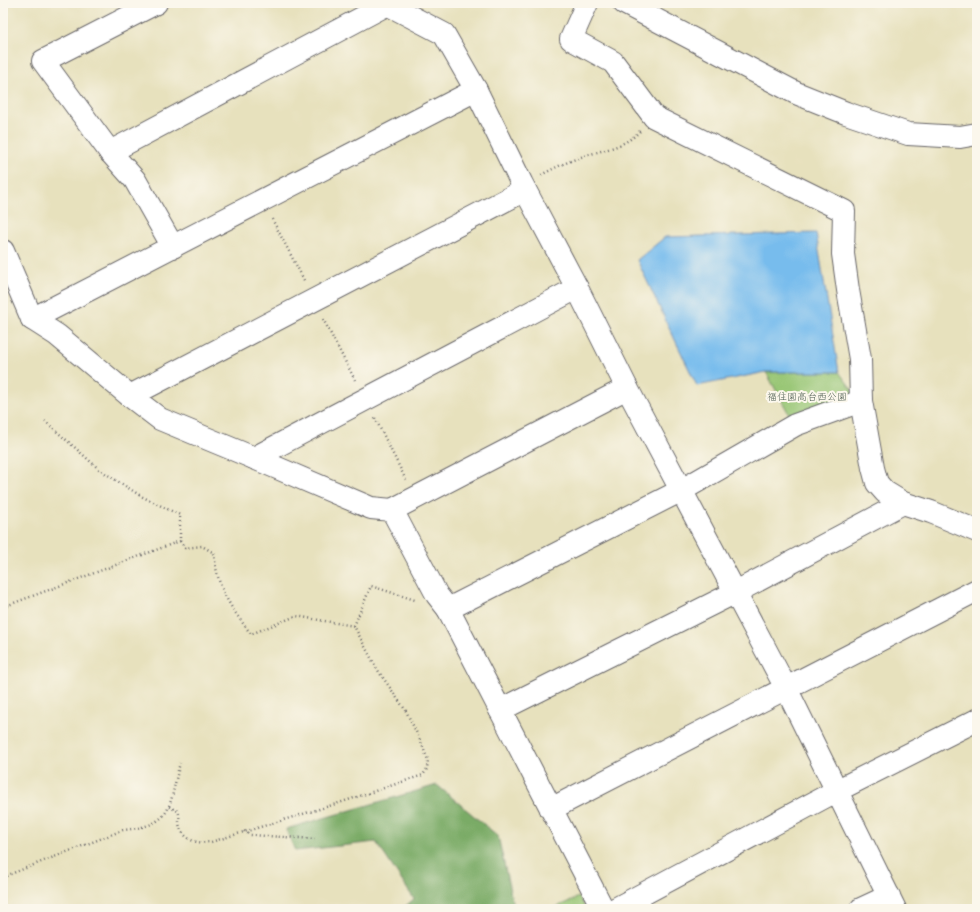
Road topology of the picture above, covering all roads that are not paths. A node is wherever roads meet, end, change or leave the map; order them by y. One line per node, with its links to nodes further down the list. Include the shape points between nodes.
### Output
1 (156, 3): 7 (street, via 43,61)
2 (588, 3): 15 (street, via 571,39 613,62 654,116 844,211 843,254 860,359)
3 (624, 3): 6 (street, via 796,93 846,114 908,134)
4 (387, 4): 5 (street, via 444,34); 7 (street)
5 (476, 90): 8 (street); 9 (street)
6 (977, 134)
7 (110, 152): 9 (street, via 135,180)
8 (523, 187): 11 (street); 14 (street)
9 (173, 247): 12 (street)
10 (3, 251): 12 (street)
11 (577, 288): 13 (street); 16 (street)
12 (32, 319): 14 (street, via 57,335)
13 (627, 388): 17 (street); 19 (street)
14 (130, 396): 16 (street, via 160,419)
15 (862, 401): 17 (street, via 795,425); 18 (street, via 877,483 885,492)
16 (254, 458): 19 (street, via 370,508)
17 (682, 490): 22 (street); 23 (street)
18 (903, 503): 20 (street); 22 (street)
19 (392, 510): 23 (street)
20 (977, 530)
21 (977, 590): 24 (street)
22 (736, 592): 24 (street); 25 (street)
23 (442, 602): 25 (street)
24 (786, 688): 27 (street); 28 (street)
25 (500, 710): 28 (street)
26 (977, 720): 27 (street)
27 (836, 791): 29 (street); 31 (street)
28 (551, 809): 30 (street)
29 (892, 902): 32 (street)
30 (603, 909)
31 (615, 909)
32 (861, 909)

